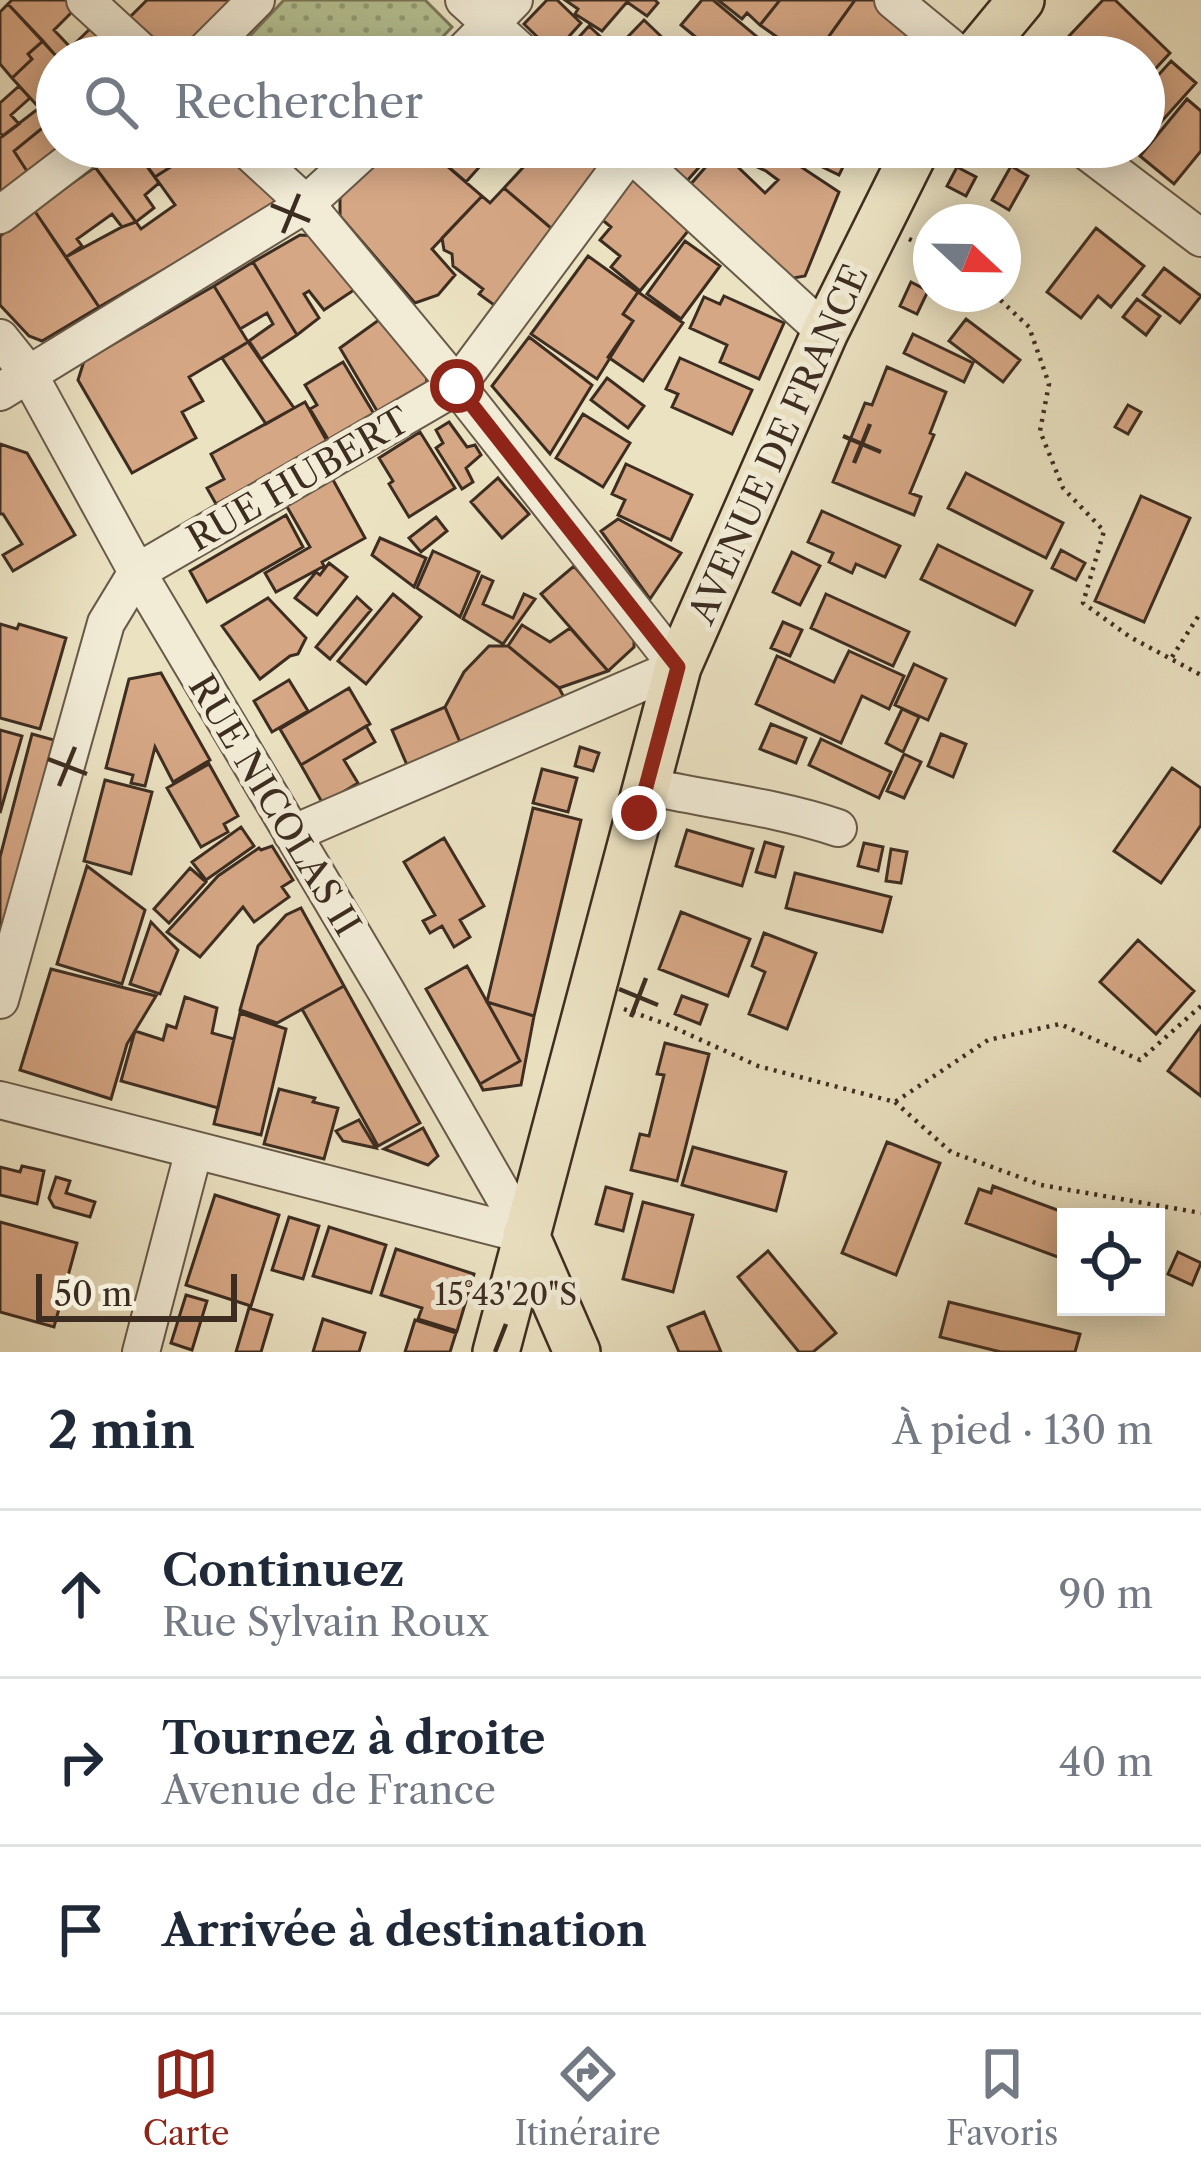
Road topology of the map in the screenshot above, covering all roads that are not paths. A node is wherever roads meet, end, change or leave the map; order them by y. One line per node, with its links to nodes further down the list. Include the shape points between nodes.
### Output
1 (85, 0): 6 (street)
2 (256, 0): 7 (street)
3 (893, 0): 10 (street)
4 (1022, 0): 11 (main road)
5 (490, 8): 8 (street); 9 (street)
6 (124, 36)
7 (220, 36)
8 (472, 36)
9 (511, 36)
10 (937, 36)
11 (992, 36)
12 (62, 168): 20 (street)
13 (267, 168): 19 (street)
14 (345, 168): 19 (street)
15 (614, 168): 25 (street, RUE HUBERT)
16 (647, 168): 22 (street)
17 (907, 168): 22 (main road, AVENUE DE FRANCE)
18 (1109, 168): 21 (street)
19 (306, 204): 24 (street); 25 (street)
20 (0, 215)
21 (1201, 238)
22 (825, 332): 27 (main road, AVENUE DE FRANCE)
23 (0, 338): 24 (street, RUE NICOLAS II)
24 (14, 382): 26 (street, RUE NICOLAS II)
25 (457, 386): 26 (street, RUE HUBERT); 27 (street)
26 (137, 572): 30 (street, RUE NICOLAS II); 31 (street, via 106,623)
27 (678, 667): 28 (main road, AVENUE DE FRANCE); 30 (street)
28 (646, 786): 29 (street); 34 (main road, AVENUE DE FRANCE)
29 (838, 828)
30 (292, 833): 34 (street, RUE NICOLAS II)
31 (0, 1000)
32 (0, 1100): 33 (street)
33 (194, 1150): 34 (street); 35 (street)
34 (526, 1235): 36 (main road, AVENUE DE FRANCE); 37 (main road)
35 (141, 1352)
36 (496, 1352)
37 (577, 1352)

